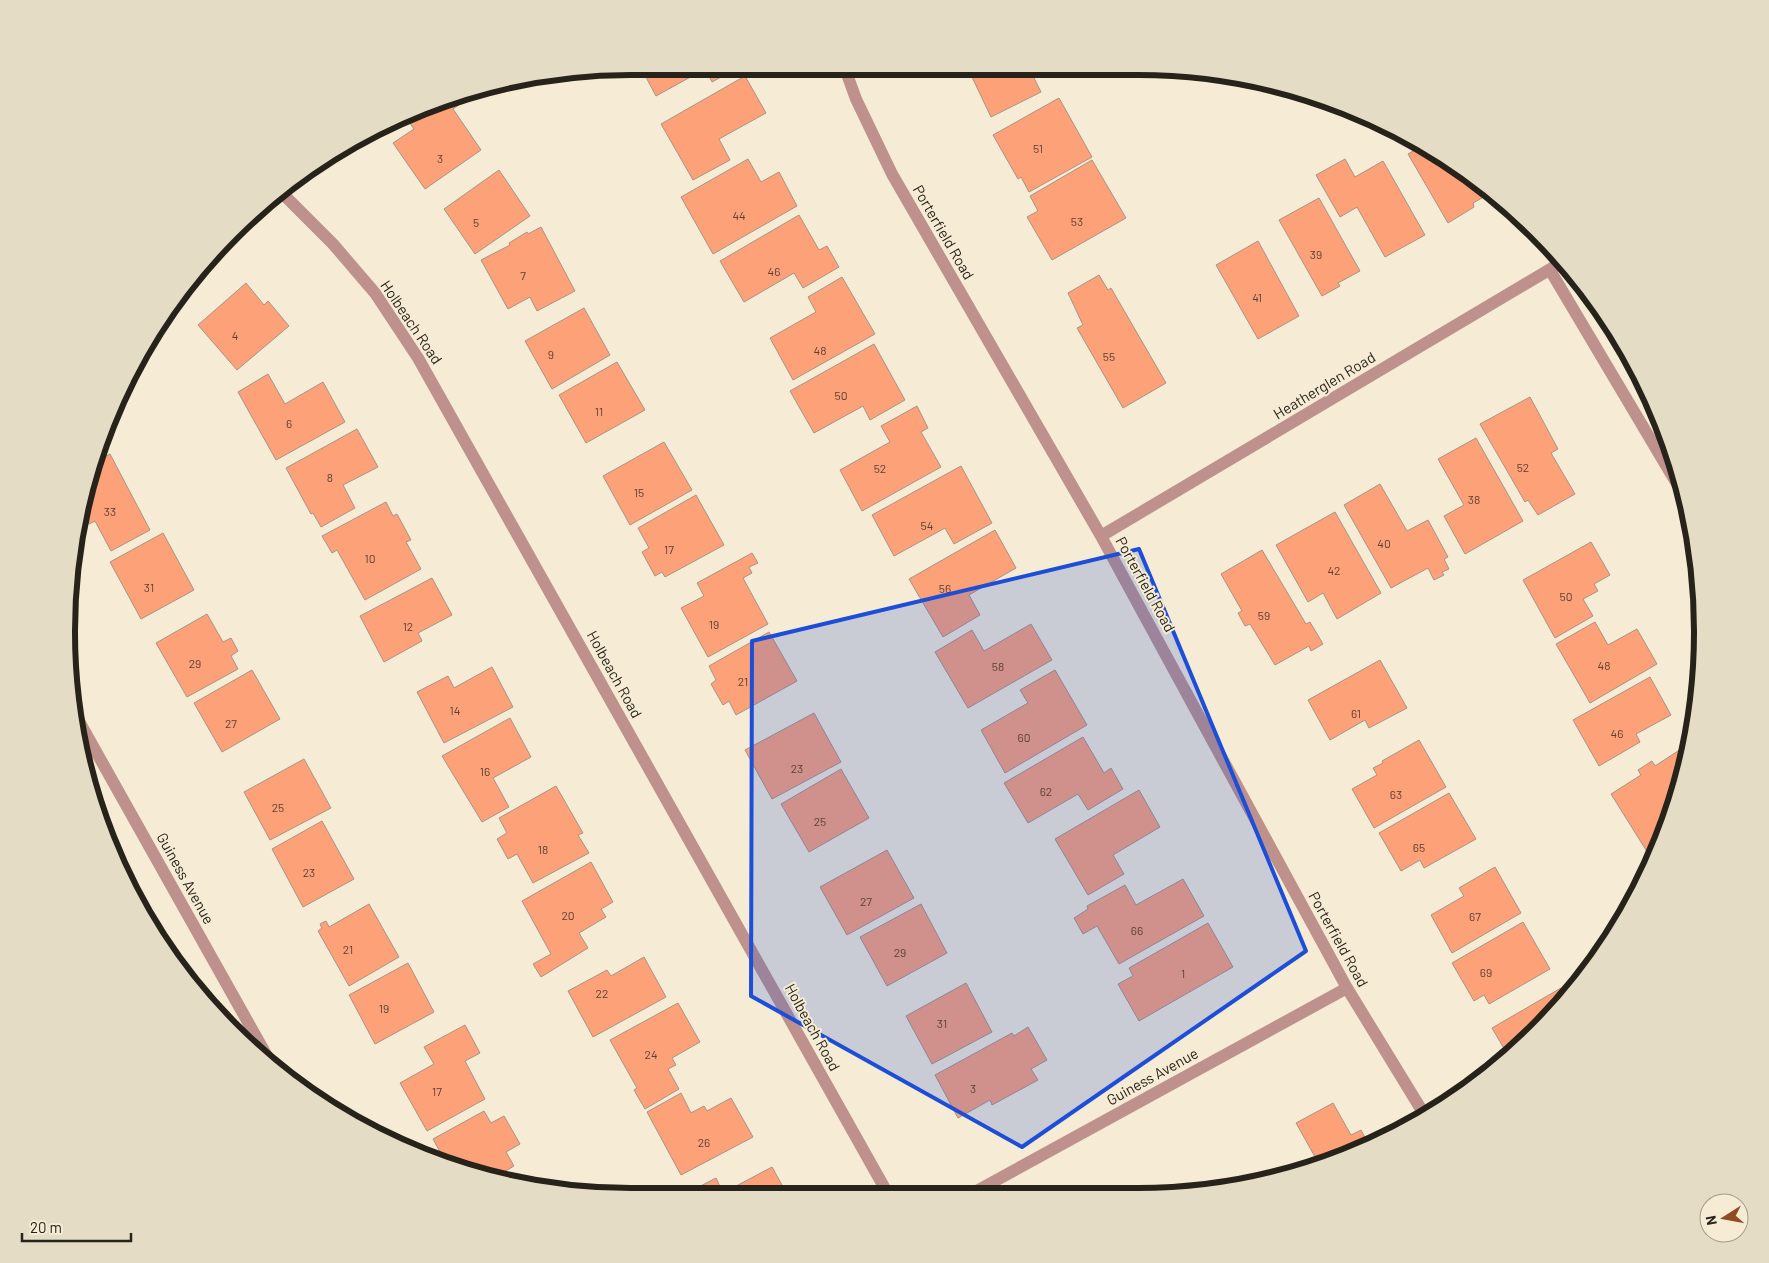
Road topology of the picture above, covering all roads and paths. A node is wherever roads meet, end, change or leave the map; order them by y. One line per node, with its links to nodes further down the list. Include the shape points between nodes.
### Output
1 (847, 75): 6 (street, Porterfield Road, via 892,174)
2 (285, 196): 11 (street, Holbeach Road, via 369,286 418,358)
3 (1557, 266): 4 (street, Heatherglen Road)
4 (1550, 270): 5 (street); 6 (street, Heatherglen Road)
5 (1670, 473)
6 (1101, 536): 8 (street, Porterfield Road)
7 (85, 731): 9 (street, Guiness Avenue)
8 (1347, 988): 10 (street, Porterfield Road); 12 (street, Guiness Avenue)
9 (262, 1047)
10 (1421, 1110)
11 (885, 1188)
12 (982, 1188)

